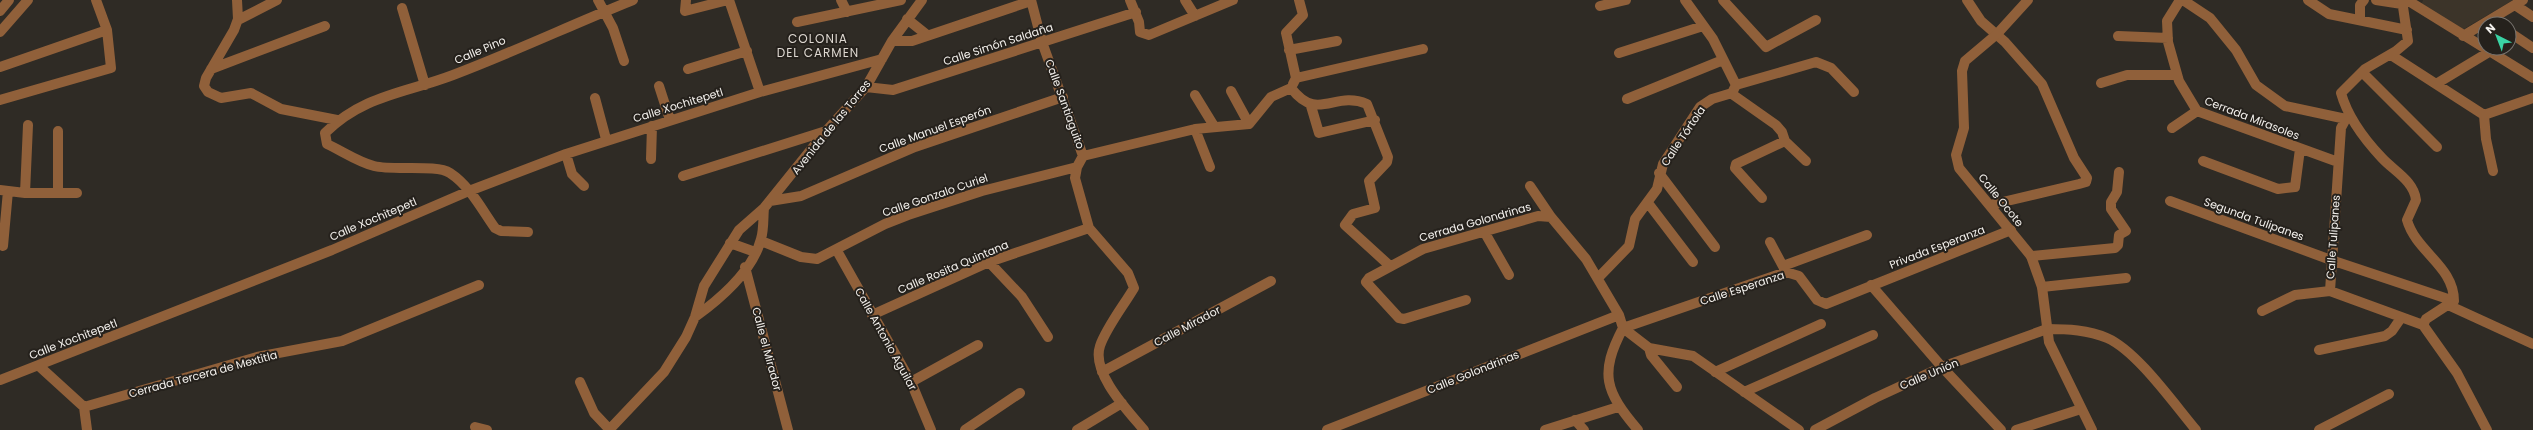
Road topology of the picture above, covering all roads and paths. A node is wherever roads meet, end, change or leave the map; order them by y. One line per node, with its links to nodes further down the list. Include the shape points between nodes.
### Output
1 (8, 0): 31 (street)
2 (28, 0): 48 (street)
3 (96, 0): 45 (street)
4 (237, 0): 39 (street)
5 (277, 0): 39 (street)
6 (598, 0): 32 (street)
7 (633, 0): 32 (street, Calle Pino)
8 (686, 0): 9 (street, via 685,11)
9 (729, 0): 62 (street)
10 (840, 0): 33 (street)
11 (902, 0): 33 (street)
12 (1031, 0): 50 (street); 57 (street, Calle Santiaguito)
13 (1130, 0): 34 (street)
14 (1185, 0): 35 (street)
15 (1233, 0): 35 (street)
16 (1299, 0): 61 (street, via 1303,14 1286,32)
17 (1626, 0): 29 (street)
18 (1685, 0): 44 (street)
19 (1723, 0): 40 (street, via 1760,43 1766,46)
20 (1967, 0): 49 (street, via 1981,21)
21 (2028, 0): 49 (street, Calle Ocote)
22 (2181, 0): 54 (street, Cerrada Mirasoles, via 2167,21); 97 (street, via 2210,18 2236,50 2256,85 2285,106)
23 (2308, 0): 41 (street, via 2329,14)
24 (2364, 0): 41 (street, via 2360,5)
25 (2376, 0): 27 (street)
26 (920, 1): 38 (street, Avenida de las Torres)
27 (2404, 1): 46 (street); 52 (street)
28 (2519, 2): 36 (street); 37 (street)
29 (1600, 6)
30 (402, 8): 79 (street)
31 (0, 10)
32 (604, 12): 69 (street, via 613,28); 79 (street, Calle Pino)
33 (846, 12): 42 (street)
34 (1136, 12): 35 (street, via 1138,28 1144,35 1157,33); 57 (street, Calle Simón Saldaña)
35 (1195, 16)
36 (2502, 16)
37 (2533, 17)
38 (907, 19): 50 (street); 56 (street, Avenida de las Torres)
39 (238, 20): 71 (street, via 234,32)
40 (1816, 20)
41 (2360, 20): 46 (street)
42 (797, 22)
43 (325, 26): 71 (street)
44 (1703, 26): 63 (street); 68 (street, via 1713,39)
45 (107, 30): 70 (street); 93 (street, via 111,68)
46 (2407, 30): 64 (street, via 2408,41 2402,49)
47 (2477, 30): 52 (street)
48 (0, 32)
49 (1997, 34): 136 (street, Calle Ocote, via 1965,61 1962,71 1964,128 1956,155 1959,168); 136 (street, via 2042,84 2074,158 2087,178 2086,182 2079,184)
50 (927, 35): 56 (street, via 912,41)
51 (2118, 36): 54 (street)
52 (2463, 36): 58 (street)
53 (2517, 37): 59 (street)
54 (2168, 38): 74 (street, Cerrada Mirasoles)
55 (1337, 41): 61 (street)
56 (892, 42): 67 (street, Avenida de las Torres)
57 (1042, 42): 82 (street, Calle Simón Saldaña, via 893,90); 90 (street, Calle Santiaguito)
58 (2477, 45)
59 (2533, 48)
60 (1423, 49): 75 (street)
61 (1289, 50): 75 (street)
62 (746, 51): 72 (street); 85 (street)
63 (1619, 53)
64 (2391, 55): 73 (street); 78 (street)
65 (2482, 56): 78 (street)
66 (2496, 56): 76 (street)
67 (882, 59): 82 (street, Avenida de las Torres); 85 (street, Calle Xochitepetl)
68 (1722, 60): 80 (street); 92 (street)
69 (624, 61)
70 (0, 67)
71 (211, 69): 98 (street, via 204,86 213,95 231,97 251,93 281,109)
72 (688, 69)
73 (2362, 72): 97 (street, via 2341,93); 111 (street)
74 (2176, 74): 77 (street, via 2127,75); 95 (street, Cerrada Mirasoles)
75 (1296, 78): 83 (street)
76 (2533, 78)
77 (2101, 83)
78 (2436, 84): 96 (street)
79 (425, 85): 98 (street, Calle Pino, via 371,100)
80 (1736, 85): 86 (street, via 1816,62 1831,68); 87 (street)
81 (659, 86): 99 (street)
82 (866, 87): 108 (street, Avenida de las Torres)
83 (1291, 88): 94 (street, via 1301,102); 101 (street, via 1271,97)
84 (1231, 91): 101 (street)
85 (760, 92): 99 (street, Calle Xochitepetl)
86 (1854, 92)
87 (1732, 94): 110 (street, via 1776,125); 123 (street, Calle Tórtola, via 1717,96 1700,107 1668,154)
88 (1194, 95): 104 (street)
89 (595, 98): 109 (street)
90 (1063, 98): 114 (street, Calle Santiaguito); 135 (street, Calle Manuel Esperón, via 915,147 801,196)
91 (2533, 98): 96 (street)
92 (1628, 99)
93 (0, 100)
94 (1311, 106): 100 (street, via 1360,100 1367,104); 100 (street, via 1319,133)
95 (2197, 111): 105 (street); 112 (street, Cerrada Mirasoles)
96 (2484, 115): 121 (street)
97 (2348, 116): 118 (street, Calle Tulipanes, via 2340,128); 166 (street, via 2383,159 2413,189 2416,200 2407,220 2408,231 2419,247 2448,274 2455,289)
98 (337, 120): 128 (street, via 325,134 327,144 374,166 407,170 436,169 450,173)
99 (670, 120): 103 (street, Calle Xochitepetl)
100 (1375, 120): 154 (street, via 1388,157 1387,162 1369,181 1375,208 1354,213 1347,218 1345,225)
101 (1249, 124): 104 (street)
102 (28, 125): 131 (street)
103 (652, 126): 109 (street, Calle Xochitepetl); 115 (street)
104 (1214, 126): 106 (street)
105 (2172, 128)
106 (1195, 129): 114 (street); 120 (street)
107 (58, 131): 129 (street)
108 (826, 131): 124 (street); 135 (street, Avenida de las Torres)
109 (606, 139): 113 (street, Calle Xochitepetl)
110 (1785, 141): 116 (street); 132 (street, via 1736,164 1735,168)
111 (2437, 147)
112 (2300, 149): 117 (street, via 2295,187 2288,189 2278,189); 118 (street, Cerrada Mirasoles)
113 (566, 154): 125 (street, via 572,174); 128 (street, Calle Xochitepetl)
114 (1083, 156): 119 (street, Calle Santiaguito)
115 (651, 159)
116 (1806, 161)
117 (2203, 161)
118 (2338, 162): 151 (street, Calle Tulipanes)
119 (1077, 167): 138 (street, Calle Santiaguito, via 1074,178); 148 (street, Calle Gonzalo Curiel, via 982,191 908,215)
120 (1210, 167)
121 (2493, 171)
122 (2119, 172): 150 (street, via 2117,192 2111,202 2111,209 2126,230 2119,235 2115,248)
123 (1659, 173): 134 (street, Calle Tórtola, via 1657,189); 147 (street)
124 (683, 176)
125 (584, 186)
126 (1530, 186): 137 (street)
127 (4, 191): 131 (street); 146 (street)
128 (469, 192): 140 (street, via 495,228 501,231); 182 (street, Calle Xochitepetl, via 332,250)
129 (58, 193): 130 (street); 131 (street)
130 (78, 193)
131 (25, 194)
132 (1762, 198)
133 (2170, 201): 151 (street, Segunda Tulipanes)
134 (1648, 203): 153 (street); 158 (street, Calle Tórtola, via 1635,220 1626,252)
135 (767, 205): 143 (street, Avenida de las Torres); 145 (street, Avenida de las Torres, via 739,230)
136 (1990, 205): 139 (street, Calle Ocote)
137 (1551, 217): 141 (street, Cerrada Golondrinas, via 1538,216); 158 (street, via 1586,259)
138 (1089, 228): 152 (street, Calle Rosita Quintana); 184 (street, Calle Santiaguito, via 1128,273 1134,288 1100,346 1098,358)
139 (2011, 230): 150 (street, Calle Ocote); 162 (street, Privada Esperanza)
140 (528, 232)
141 (1485, 233): 154 (street, Cerrada Golondrinas, via 1423,249); 157 (street)
142 (1867, 236): 156 (street)
143 (761, 241): 148 (street, Calle Gonzalo Curiel, via 811,260); 149 (street, Avenida de las Torres)
144 (1770, 242): 156 (street)
145 (730, 243): 149 (street); 170 (street, Avenida de las Torres, via 704,286)
146 (3, 246)
147 (1715, 247)
148 (836, 249): 168 (street, Calle Antonio Aguilar)
149 (755, 252): 155 (street, Avenida de las Torres)
150 (2031, 256): 163 (street, Calle Ocote)
151 (2331, 260): 164 (street, Calle Tulipanes); 166 (street, Segunda Tulipanes)
152 (989, 262): 168 (street, Calle Rosita Quintana); 177 (street, via 1022,297)
153 (1693, 262)
154 (1390, 266): 165 (street, Cerrada Golondrinas, via 1366,282 1399,318 1404,319)
155 (745, 267): 170 (street, Avenida de las Torres, via 718,300); 202 (street, Calle el Mirador)
156 (1785, 269): 162 (street, Calle Esperanza, via 1799,276 1817,300 1826,304); 174 (street, Calle Esperanza)
157 (1509, 275)
158 (1598, 278): 169 (street)
159 (2126, 278): 163 (street)
160 (1272, 281): 184 (street, Calle Mirador)
161 (479, 285): 195 (street, Cerrada Tercera de Mextitla, via 342,341 257,357)
162 (1871, 285): 183 (street)
163 (2042, 287): 175 (street, Calle Ocote)
164 (2330, 292): 167 (street, Calle Tulipanes, via 2296,295); 171 (street)
165 (1466, 300)
166 (2451, 303): 173 (street, via 2426,319); 178 (street, Segunda Tulipanes)
167 (2262, 311)
168 (872, 315): 188 (street, Calle Antonio Aguilar)
169 (1619, 315): 174 (street); 207 (street, Calle Golondrinas)
170 (695, 317): 201 (street, Avenida de las Torres, via 664,372)
171 (2401, 318): 173 (street); 181 (street, via 2385,336)
172 (1821, 324): 185 (street)
173 (2423, 325): 218 (street, via 2457,373)
174 (1622, 328): 180 (street); 194 (street, via 1610,349 1606,368 1608,385)
175 (2048, 329): 183 (street, Calle Unión); 196 (street, Calle Ocote, via 2055,355); 216 (street, via 2096,332 2112,338 2139,363)
176 (1873, 335): 190 (street)
177 (1048, 337)
178 (2533, 344)
179 (978, 345): 188 (street)
180 (1649, 348): 185 (street, via 1658,352 1686,352); 189 (street, via 1651,355)
181 (2319, 350)
182 (39, 366): 186 (street, Calle Xochitepetl); 195 (street)
183 (1942, 367): 212 (street, Calle Unión, via 1875,398); 213 (street)
184 (1102, 372): 193 (street, Calle Santiaguito, via 1111,390)
185 (1715, 372): 190 (street)
186 (0, 380)
187 (580, 382): 201 (street, via 594,413)
188 (911, 382): 203 (street, Calle Antonio Aguilar)
189 (1677, 386)
190 (1744, 392): 211 (street)
191 (1020, 394): 204 (street)
192 (2389, 394): 217 (street)
193 (1122, 403): 205 (street); 206 (street, Calle Santiaguito)
194 (1618, 406): 197 (street); 210 (street)
195 (84, 407): 199 (street)
196 (2081, 409): 214 (street); 215 (street, Calle Ocote)
197 (1575, 420): 208 (street); 209 (street)
198 (475, 427): 200 (street)
199 (87, 430)
200 (487, 430)
201 (609, 430)
202 (788, 430)
203 (931, 430)
204 (965, 430)
205 (1077, 430)
206 (1144, 430)
207 (1327, 430)
208 (1545, 430)
209 (1584, 430)
210 (1638, 430)
211 (1799, 430)
212 (1815, 430)
213 (2001, 430)
214 (2016, 430)
215 (2092, 430)
216 (2196, 430)
217 (2319, 430)
218 (2487, 430)

